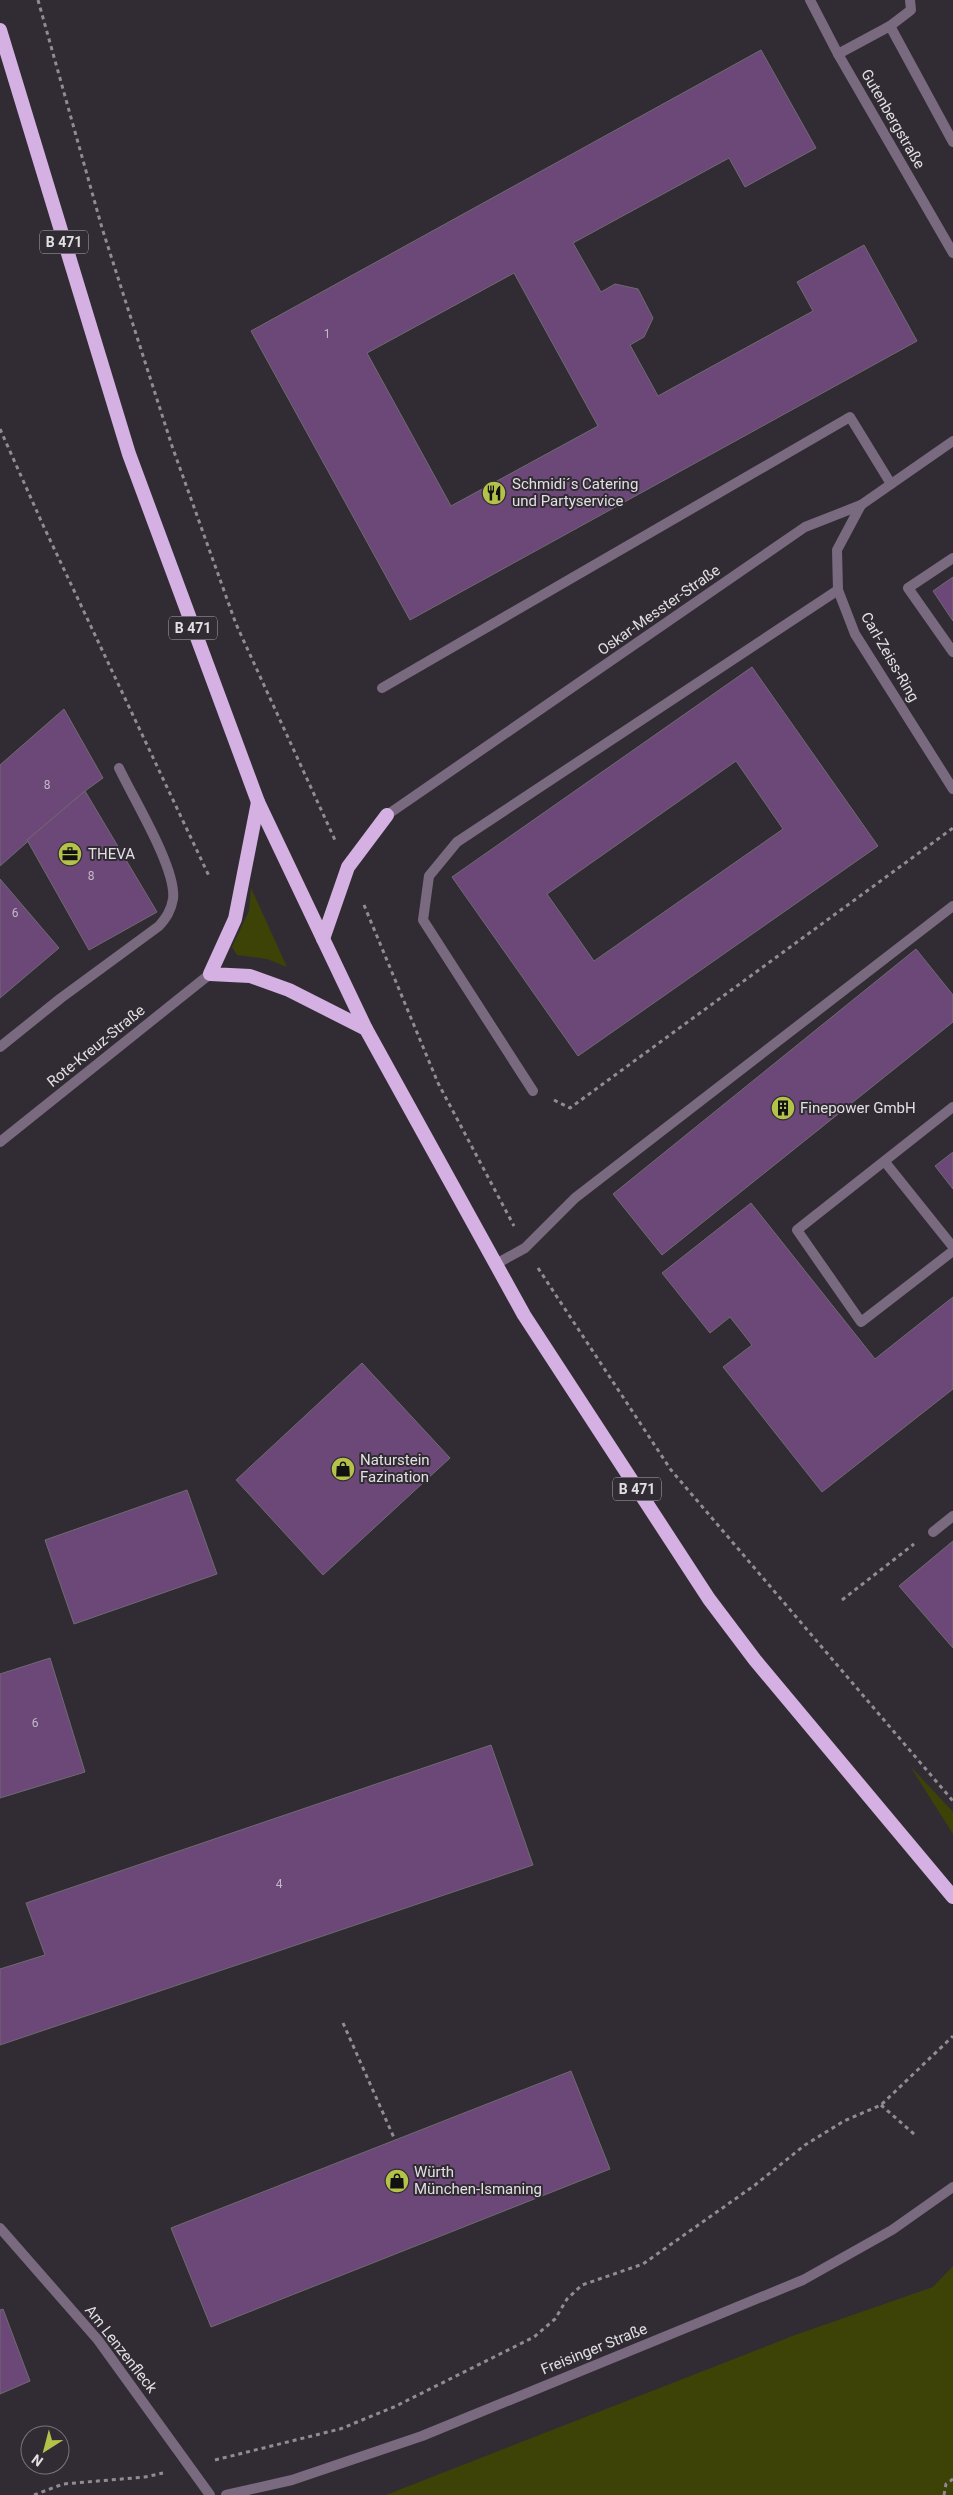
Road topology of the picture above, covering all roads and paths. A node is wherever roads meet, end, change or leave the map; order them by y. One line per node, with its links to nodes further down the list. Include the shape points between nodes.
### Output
1 (810, 0): 5 (street, Gutenbergstraße)
2 (910, 0): 3 (street, via 911,10)
3 (890, 26): 5 (street); 6 (street)
4 (0, 30): 18 (highway, B 471, via 129,454)
5 (838, 54): 7 (street, Gutenbergstraße)
6 (953, 142)
7 (953, 253)
8 (0, 429): 21 (path)
9 (953, 441): 10 (street, Oskar-Messter-Straße)
10 (891, 484): 11 (street, Oskar-Messter-Straße); 15 (street, via 850,416)
11 (861, 505): 13 (street, Carl-Zeiss-Ring, via 837,550); 19 (street, Oskar-Messter-Straße, via 805,527)
12 (953, 558): 14 (street, via 908,588)
13 (838, 590): 17 (street, Carl-Zeiss-Ring, via 855,634); 27 (street, via 457,842 429,876 423,920)
14 (953, 652)
15 (382, 688)
16 (119, 768): 26 (street, via 166,864 173,897 170,912 159,926)
17 (953, 789)
18 (258, 802): 23 (highway, B 471); 24 (highway, via 235,919)
19 (387, 815): 23 (highway, via 348,867)
20 (953, 828): 27 (path, via 570,1108)
21 (209, 876)
22 (953, 906): 33 (street, via 575,1198 525,1248)
23 (323, 939): 25 (highway, B 471)
24 (210, 974): 25 (highway, via 250,976 289,990); 29 (street, Rote-Kreuz-Straße)
25 (366, 1029): 33 (highway, B 471)
26 (0, 1047)
27 (533, 1091)
28 (953, 1107): 30 (street)
29 (0, 1142)
30 (885, 1162): 31 (street); 32 (street, via 797,1230 861,1322)
31 (953, 1247)
32 (953, 1251)
33 (496, 1264): 37 (highway, B 471, via 524,1315 709,1599 755,1660)
34 (953, 1516): 35 (street)
35 (933, 1532): 36 (path, via 906,1549)
36 (842, 1600)
37 (953, 1897)
38 (343, 2023): 42 (path)
39 (953, 2036): 40 (path)
40 (881, 2105): 41 (path); 45 (path, via 844,2121 804,2145 755,2185 644,2264 582,2285 534,2337 394,2407 340,2429)
41 (914, 2134)
42 (395, 2140)
43 (953, 2187): 49 (street, Freisinger Straße, via 892,2230 794,2284 422,2436 292,2480)
44 (0, 2228): 45 (street, Am Lenzenfleck, via 98,2340)
45 (190, 2466): 47 (path, via 145,2477 64,2484); 48 (street, Am Lenzenfleck)
46 (953, 2479): 50 (path, via 946,2484)
47 (34, 2495)
48 (210, 2495)
49 (226, 2495)
50 (944, 2495)

